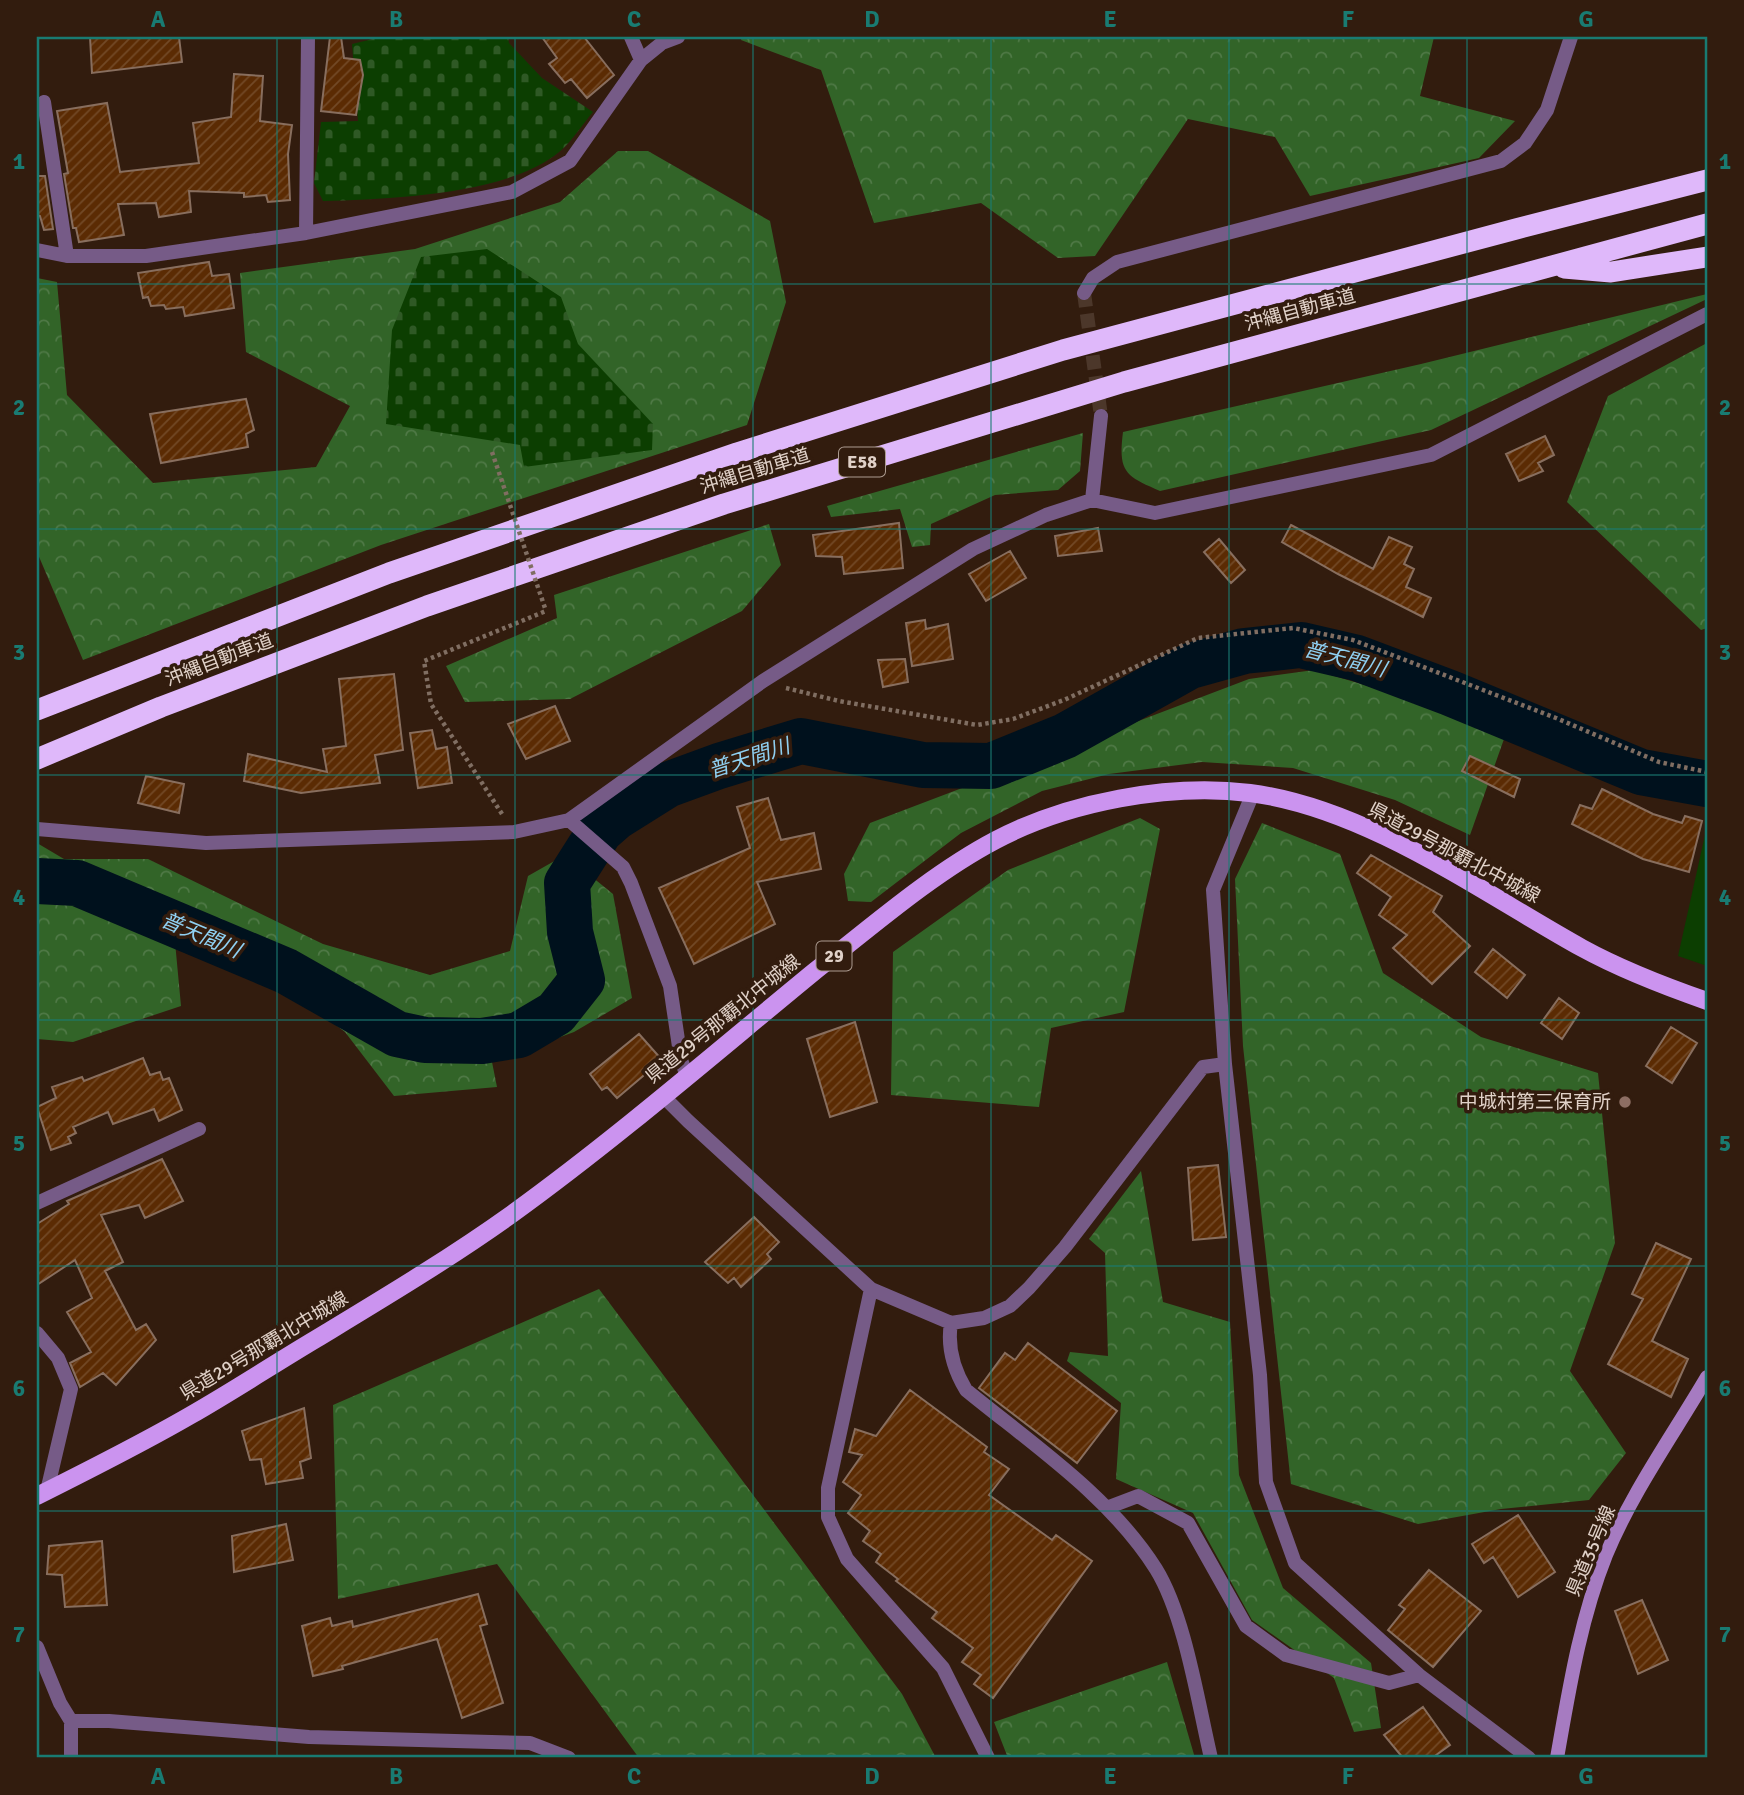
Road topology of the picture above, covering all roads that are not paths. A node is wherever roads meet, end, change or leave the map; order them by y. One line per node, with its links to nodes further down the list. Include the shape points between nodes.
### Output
1 (308, 37): 9 (street)
2 (631, 37): 5 (street)
3 (678, 37): 5 (street)
4 (1571, 37): 14 (street, via 1547,110 1525,143 1500,161 1117,262 1093,278)
5 (641, 60): 9 (street, via 570,161 513,192)
6 (44, 102): 11 (street)
7 (1707, 180): 18 (highway, 沖縄自動車道 / E58, via 1063,350 737,453 390,573)
8 (1707, 224): 13 (highway, 沖縄自動車道 / E58)
9 (306, 233): 11 (street, via 146,256)
10 (37, 250): 11 (street)
11 (67, 256)
12 (1707, 257): 13 (highway, via 1611,272)
13 (1547, 266): 19 (highway, 沖縄自動車道 / E58, via 1124,382 724,505 427,606)
14 (1084, 293)
15 (1707, 314): 17 (street, via 1431,455 1156,513)
16 (1101, 416): 17 (street)
17 (1092, 500): 21 (street, via 1046,515 973,549 763,681)
18 (37, 710)
19 (37, 759)
20 (1252, 793): 23 (main road, 県道29号那覇北中城線 / 29, via 1330,813 1384,835 1587,951); 24 (street, via 1213,890); 25 (main road, 県道29号那覇北中城線 / 29, via 1161,793 1087,806 994,841 864,932)
21 (570, 821): 22 (street, via 514,832 206,843); 25 (street, via 623,867 670,986)
22 (37, 829)
23 (1707, 1001)
24 (1225, 1064): 30 (street, via 1203,1067 1065,1247 1010,1306 985,1318); 36 (street, via 1266,1482 1294,1563)
25 (687, 1076): 26 (main road, 県道29号那覇北中城線 / 29)
26 (663, 1096): 29 (street); 33 (main road, 県道29号那覇北中城線 / 29, via 458,1251 193,1414)
27 (199, 1129): 28 (street)
28 (37, 1203)
29 (871, 1289): 30 (street); 40 (street, via 828,1488 828,1517 848,1559 943,1668)
30 (951, 1323): 34 (street, via 951,1352 966,1390)
31 (37, 1333): 33 (street, via 58,1358 71,1389)
32 (1707, 1377): 43 (main road, 県道35号線, via 1607,1553 1588,1606)
33 (42, 1493)
34 (1109, 1507): 36 (street, via 1138,1496 1188,1523 1246,1626 1286,1655 1389,1683); 41 (street, via 1157,1570 1178,1621)
35 (37, 1647): 37 (street)
36 (1419, 1675): 42 (street)
37 (71, 1721): 38 (street); 39 (street, via 309,1737 530,1743)
38 (71, 1758)
39 (569, 1758)
40 (988, 1758)
41 (1211, 1758)
42 (1529, 1758)
43 (1557, 1758)

